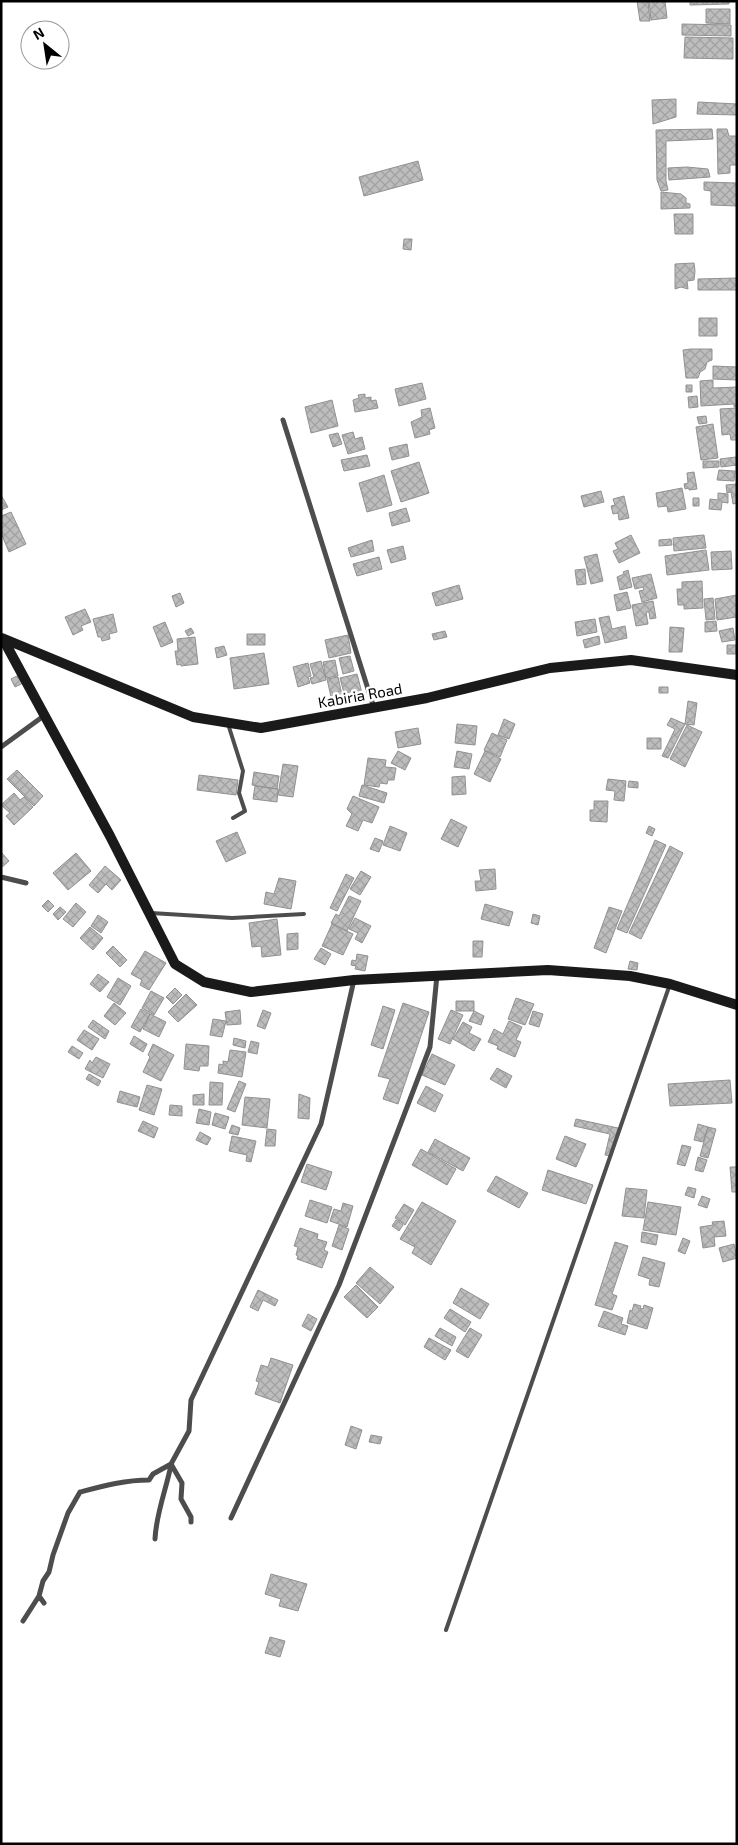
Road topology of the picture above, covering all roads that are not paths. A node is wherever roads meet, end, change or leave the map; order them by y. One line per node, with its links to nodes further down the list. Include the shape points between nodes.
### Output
1 (283, 420): 4 (street)
2 (2, 637): 5 (main road); 6 (main road, Kabiria Road, via 193,717)
3 (737, 675): 4 (main road, Kabiria Road, via 631,660 550,668)
4 (374, 708): 6 (main road, Kabiria Road, via 261,728)
5 (45, 715): 7 (street); 11 (main road)
6 (228, 722): 8 (lane, via 244,771 239,793 245,811)
7 (1, 747)
8 (233, 818)
9 (1, 877): 10 (street)
10 (26, 883)
11 (148, 913): 12 (lane, via 232,918); 14 (main road, via 175,964 204,982 251,992)
12 (304, 914)
13 (437, 975): 14 (main road); 15 (main road, via 548,970 630,976); 18 (street, via 430,1047 339,1285)
14 (354, 980): 17 (street, via 321,1124 191,1400 188,1431)
15 (670, 984): 16 (main road); 24 (lane)
16 (737, 1006)
17 (171, 1464): 19 (street, via 182,1483 182,1499); 20 (street, via 158,1512); 21 (street, via 149,1480 135,1479 80,1492 68,1514)
18 (231, 1518)
19 (191, 1522)
20 (155, 1539)
21 (39, 1596): 22 (street); 23 (street)
22 (44, 1603)
23 (23, 1621)
24 (446, 1630)

